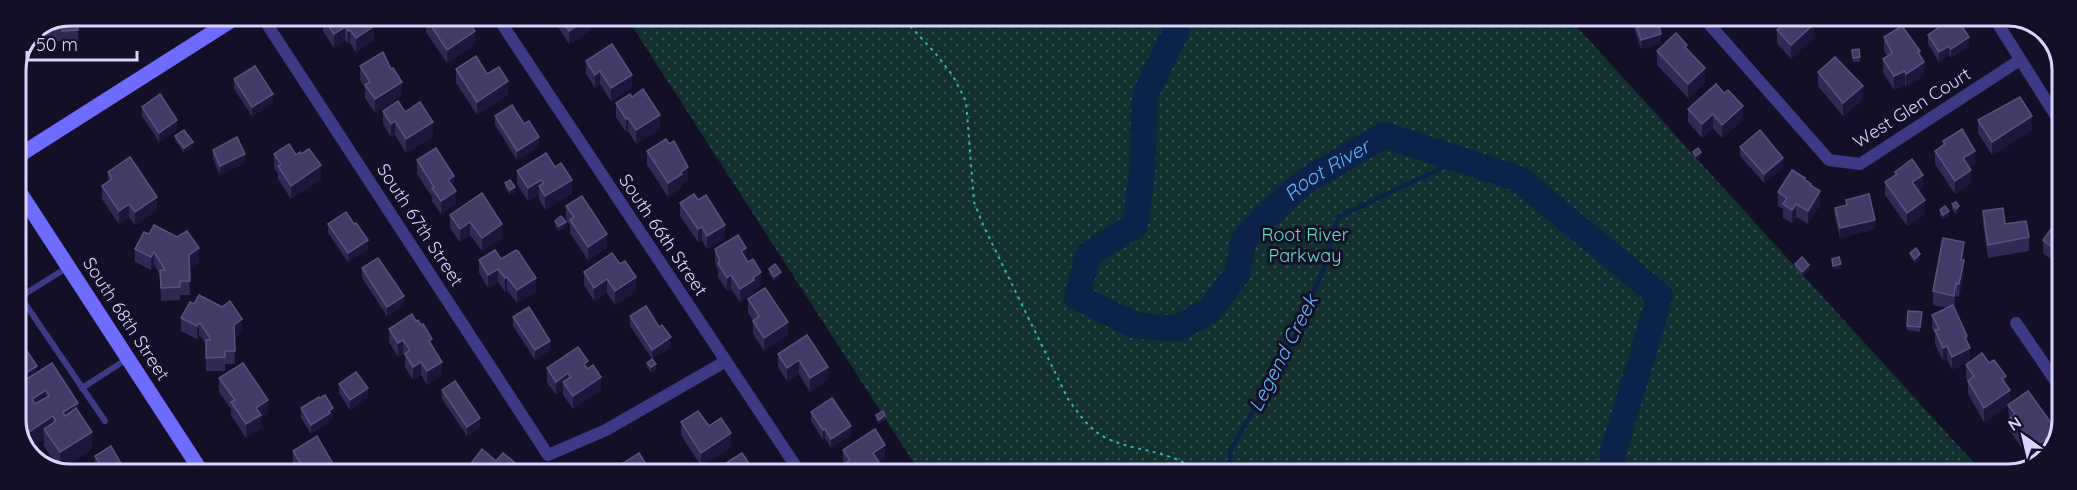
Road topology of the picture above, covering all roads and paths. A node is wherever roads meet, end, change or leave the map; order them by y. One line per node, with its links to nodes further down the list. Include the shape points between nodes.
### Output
1 (223, 26): 9 (street)
2 (268, 26): 16 (street, South 67th Street, via 548,455 606,430)
3 (503, 26): 16 (street, South 66th Street)
4 (910, 26): 22 (path, via 953,76 966,101 974,202 1068,399 1085,423 1103,436)
5 (1711, 26): 7 (street, West Glen Court, via 1829,160 1860,164)
6 (1999, 26): 7 (street)
7 (2020, 60): 8 (street)
8 (2051, 109)
9 (25, 151)
10 (25, 201): 11 (street, South 68th Street)
11 (68, 267): 12 (lane); 15 (street, South 68th Street)
12 (26, 293)
13 (26, 305): 18 (lane)
14 (2016, 323): 17 (street)
15 (128, 359): 18 (lane); 20 (street, South 68th Street)
16 (726, 361): 21 (street, South 66th Street)
17 (2052, 376)
18 (82, 388): 19 (lane)
19 (105, 421)
20 (196, 464)
21 (794, 464)
22 (1189, 464)

